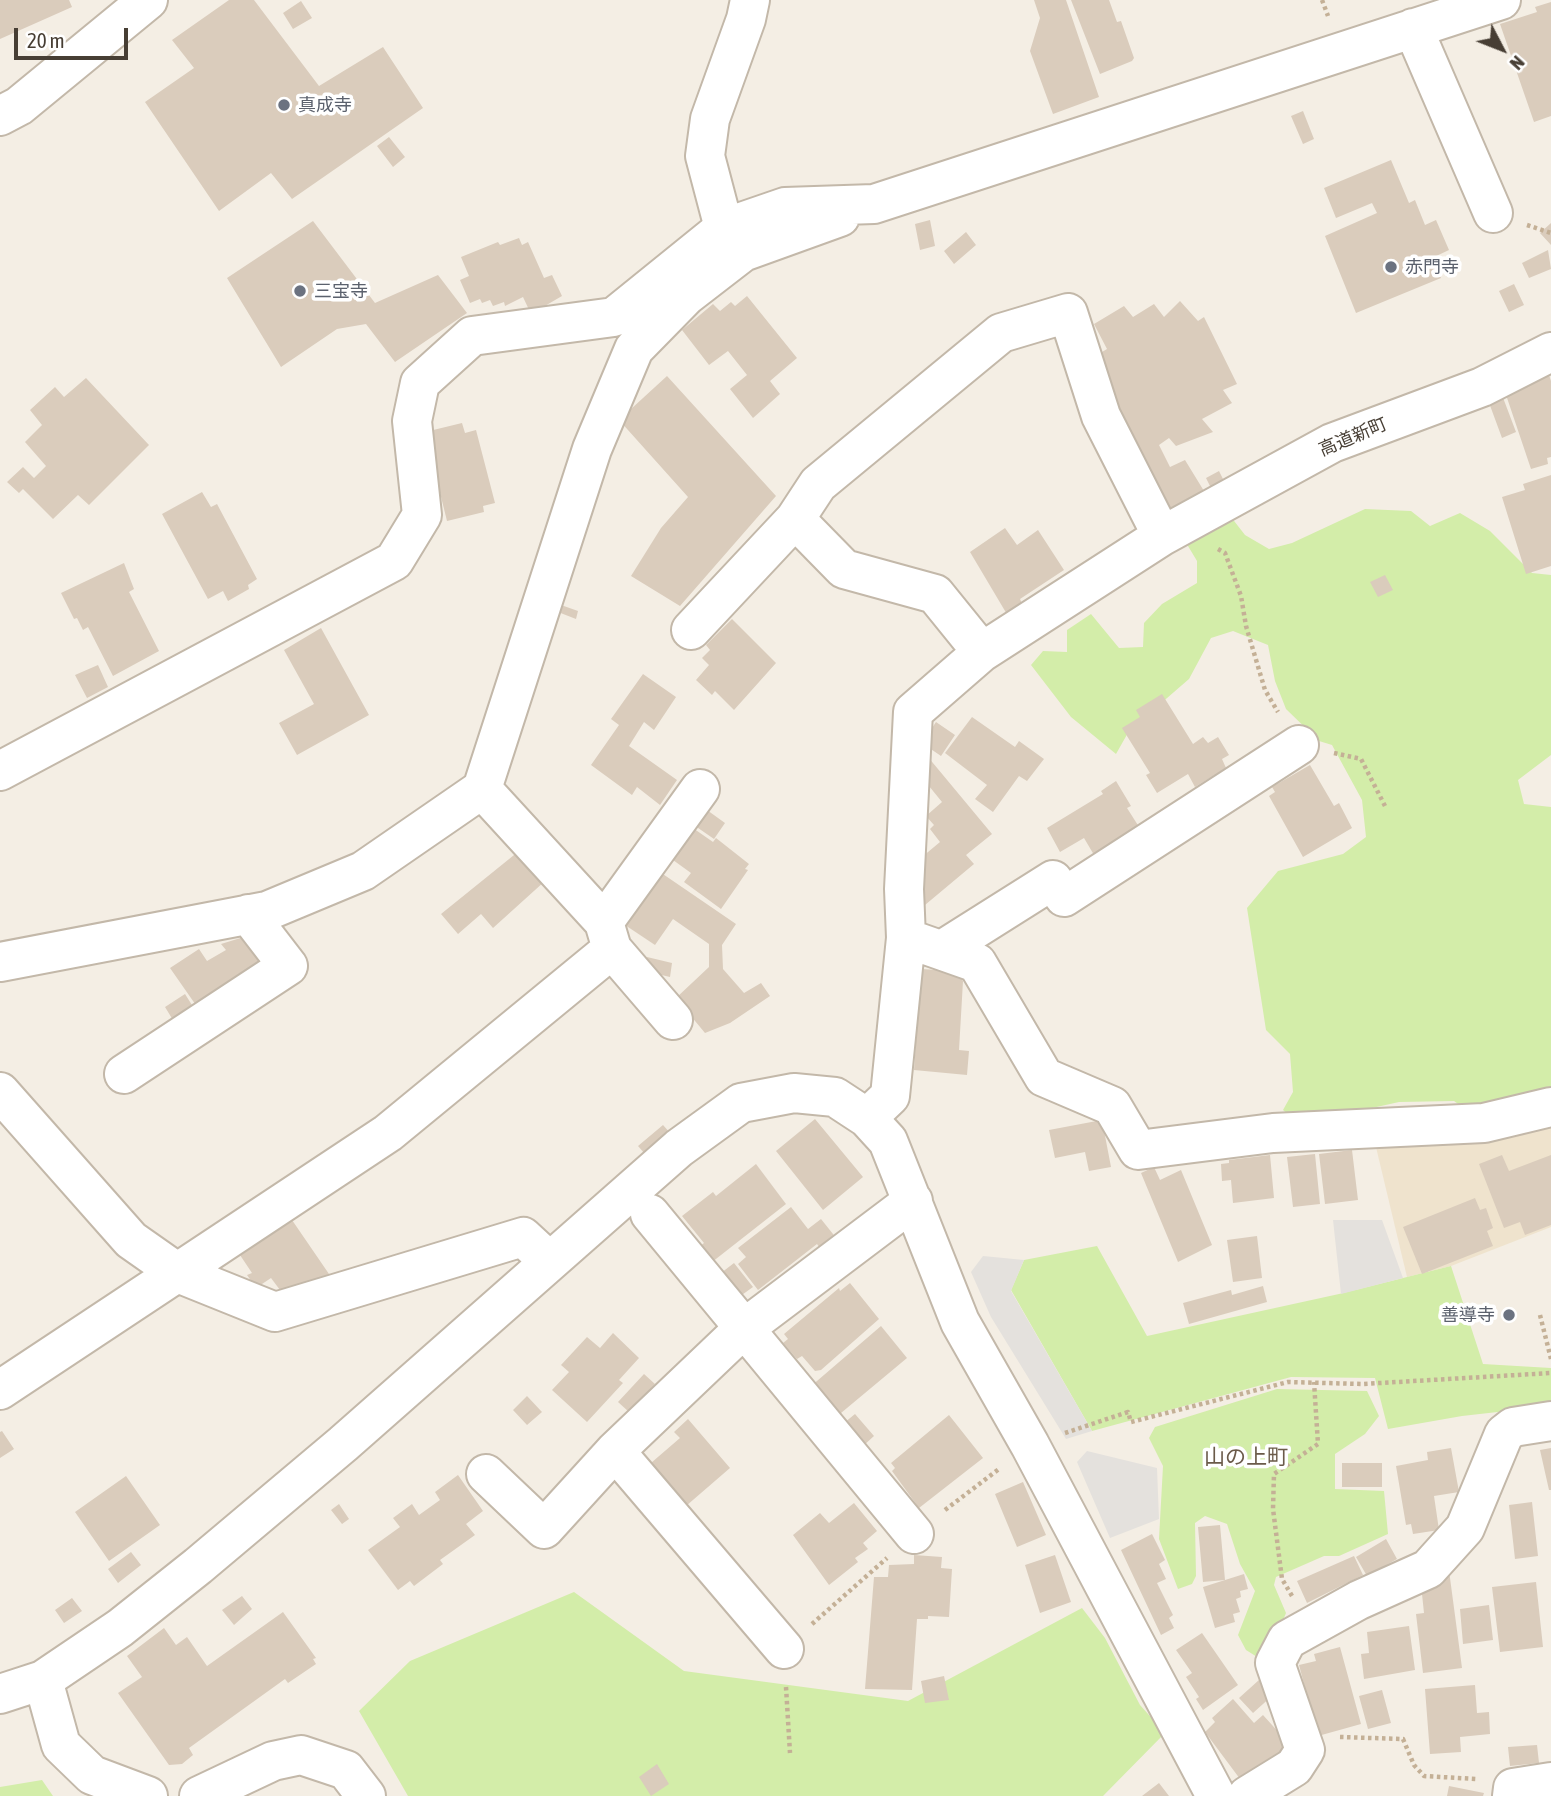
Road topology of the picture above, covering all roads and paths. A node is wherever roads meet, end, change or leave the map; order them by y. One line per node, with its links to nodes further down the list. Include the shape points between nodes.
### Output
1 (148, 0): 5 (street, via 19,106)
2 (750, 0): 8 (street, via 710,119 705,156)
3 (1502, 0): 4 (street)
4 (1413, 28): 6 (street); 7 (street)
5 (0, 116)
6 (874, 204): 8 (street, via 785,207); 17 (street, via 743,252 686,296 634,349 592,449)
7 (1493, 213)
8 (724, 228): 16 (street, via 614,317 472,336 420,383 412,421 422,515 394,561)
9 (1551, 352): 10 (street, 高道新町, via 1482,387 1332,443)
10 (1206, 512): 12 (street, 高道新町); 15 (path, via 1241,596 1265,690)
11 (795, 519): 12 (street, via 818,484 1001,333 1068,313 1101,416); 13 (street); 14 (street, via 844,569 935,594)
12 (1162, 536): 14 (street, 高道新町)
13 (691, 630)
14 (982, 652): 22 (street, 高道新町, via 913,712 904,889)
15 (1299, 745): 19 (path, via 1361,760); 23 (street, via 1064,897 1053,880)
16 (0, 771)
17 (482, 789): 20 (street, via 363,871); 21 (street)
18 (700, 789): 21 (street)
19 (1385, 806)
20 (248, 915): 24 (street); 26 (street, via 288,966)
21 (608, 935): 25 (street); 33 (street, via 388,1133)
22 (906, 938): 23 (street); 29 (street, 高道新町, via 890,1096)
23 (942, 950): 28 (street, via 977,963 1044,1077 1112,1106 1138,1150 1273,1133 1483,1123)
24 (0, 962)
25 (673, 1020)
26 (124, 1074)
27 (0, 1091): 33 (street, via 131,1240)
28 (1551, 1107)
29 (867, 1118): 30 (street, via 888,1141); 32 (street, via 835,1097 794,1093 741,1102 679,1148)
30 (913, 1201): 35 (street); 41 (street, via 960,1322)
31 (650, 1214): 35 (street)
32 (549, 1261): 33 (street, via 523,1237 275,1312); 47 (street, via 198,1566 120,1628)
33 (178, 1273): 39 (street)
34 (1540, 1315): 36 (path)
35 (742, 1330): 42 (street); 44 (street)
36 (1551, 1359)
37 (1551, 1373): 38 (path, via 1363,1384)
38 (1314, 1382): 41 (path, via 1288,1382 1131,1422 1128,1412); 45 (path, via 1318,1444 1274,1474 1273,1509)
39 (0, 1390)
40 (1551, 1421): 49 (street, via 1513,1427 1504,1434 1465,1528 1428,1569 1287,1640 1275,1663)
41 (1030, 1445): 44 (path); 56 (street)
42 (615, 1451): 43 (street, via 544,1529); 46 (street)
43 (485, 1474)
44 (914, 1534): 46 (path)
45 (1282, 1579)
46 (784, 1649): 50 (path)
47 (43, 1680): 48 (street); 53 (street, via 61,1745 92,1775)
48 (0, 1694)
49 (1305, 1750): 52 (path, via 1331,1737 1403,1738 1424,1776 1488,1780 1491,1787); 57 (street, via 1294,1767)
50 (790, 1753)
51 (1551, 1782): 52 (street)
52 (1513, 1792)
53 (148, 1796)
54 (199, 1796): 55 (street, via 273,1762 301,1755 346,1770)
55 (366, 1796)
56 (1216, 1796)
57 (1247, 1796)

